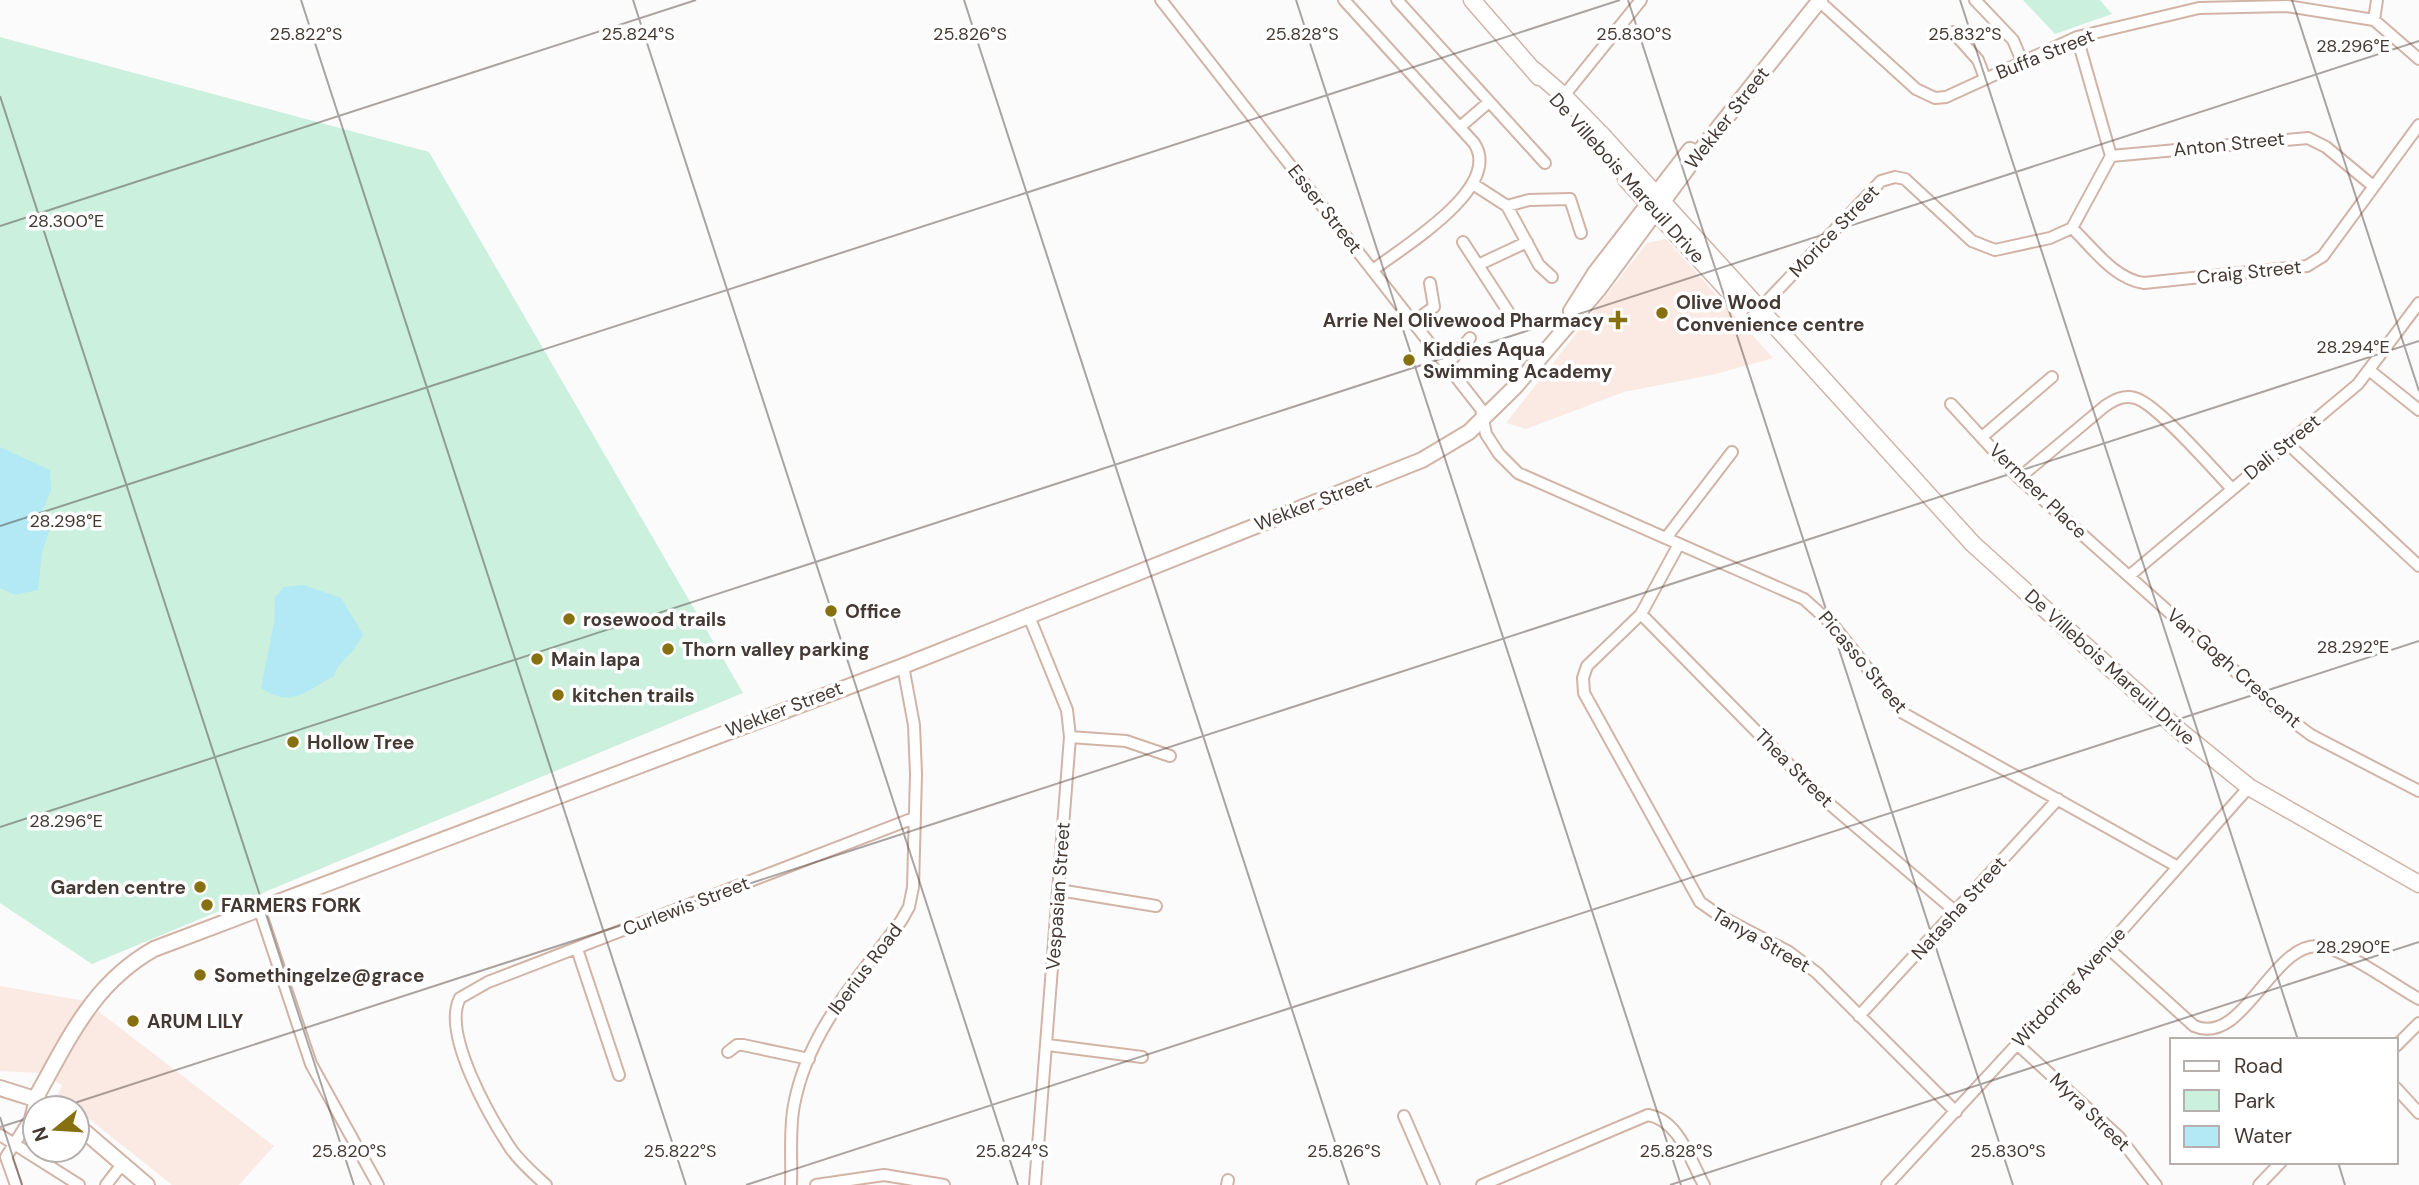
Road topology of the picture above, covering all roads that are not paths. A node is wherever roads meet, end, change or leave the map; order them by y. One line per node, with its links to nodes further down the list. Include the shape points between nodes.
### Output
1 (1161, 0): 30 (street, Esser Street)
2 (1344, 0): 18 (street)
3 (1396, 0): 16 (street)
4 (1472, 0): 15 (main road, De Villebois Mareuil Drive)
5 (1641, 0): 15 (street)
6 (1817, 0): 14 (street, Buffa Street, via 1921,93 1946,97); 23 (street, Wekker Street)
7 (1975, 0): 13 (street, via 2013,40)
8 (2378, 0): 9 (street)
9 (2374, 20): 11 (street, Buffa Street, via 2287,6 2199,8); 12 (street)
10 (1953, 32): 14 (street, via 1978,60)
11 (2077, 37): 13 (street, Buffa Street); 19 (street)
12 (2419, 59)
13 (2022, 61): 14 (street, Buffa Street)
14 (1985, 78)
15 (1562, 100): 23 (main road, De Villebois Mareuil Drive)
16 (1489, 102): 18 (street); 20 (street)
17 (2419, 125): 22 (street, Craig Street)
18 (1460, 127): 21 (street, via 1480,156)
19 (2111, 156): 22 (street, Anton Street, via 2299,137 2326,147); 25 (street)
20 (1545, 163)
21 (1473, 184): 24 (street); 30 (street, via 1460,202)
22 (2373, 186): 25 (street, Craig Street, via 2323,256 2307,266 2134,282 2116,271)
23 (1655, 203): 34 (main road, De Villebois Mareuil Drive); 43 (street, Wekker Street, via 1583,290 1556,336 1516,387)
24 (1507, 206): 26 (street, via 1529,200 1570,199); 28 (street)
25 (2072, 228): 34 (street, Morice Street, via 2024,245 1983,248 1905,179 1889,178 1861,200)
26 (1581, 233)
27 (1463, 242): 29 (street)
28 (1527, 242): 29 (street); 31 (street, via 1539,265)
29 (1478, 265): 35 (street)
30 (1373, 270): 36 (street, Esser Street)
31 (1552, 277)
32 (1430, 283): 36 (street, via 1434,307)
33 (2419, 303): 39 (street, Dali Street)
34 (1756, 313): 58 (main road, De Villebois Mareuil Drive, via 1973,544 2181,732)
35 (1513, 319)
36 (1413, 321): 38 (street, Esser Street)
37 (1470, 338): 38 (street)
38 (1447, 365): 43 (street, Esser Street, via 1482,409)
39 (2369, 370): 42 (street); 45 (street, Dali Street)
40 (2052, 377): 44 (street)
41 (1951, 404): 44 (street, Vermeer Place)
42 (2419, 410)
43 (1482, 422): 49 (street, Picasso Street, via 1499,454 1518,473); 53 (street, Wekker Street, via 1422,460)
44 (1982, 437): 47 (street, Vermeer Place)
45 (2288, 443): 48 (street, Dali Street); 51 (street)
46 (1732, 452): 49 (street)
47 (2020, 478): 48 (street, via 2105,406 2117,398 2132,397 2158,414); 52 (street, Vermeer Place)
48 (2232, 489): 52 (street, Dali Street)
49 (1666, 538): 50 (street, Picasso Street)
50 (1679, 544): 54 (street); 60 (street, Picasso Street, via 1813,605 1903,713)
51 (2419, 566)
52 (2129, 576): 59 (street, Van Gogh Crescent, via 2311,735)
53 (1028, 614): 55 (street, Wekker Street); 56 (street, Vespasian Street, via 1067,710)
54 (1642, 614): 67 (street, Thea Street, via 1819,795); 71 (street, Tanya Street, via 1587,666 1582,684 1588,700 1700,902 1789,952)
55 (903, 666): 61 (street, Iberius Road, via 915,725); 66 (street, Wekker Street)
56 (1070, 737): 57 (street, via 1126,741); 64 (street, Vespasian Street)
57 (1170, 756)
58 (2249, 787): 62 (street, Witdoring Avenue); 63 (main road, De Villebois Mareuil Drive)
59 (2419, 791)
60 (2058, 799): 62 (street, Picasso Street); 67 (street, Natasha Street)
61 (914, 818): 69 (street, Curlewis Street); 78 (street, Iberius Road, via 909,907 833,1007)
62 (2178, 867): 68 (street, Witdoring Avenue)
63 (2419, 884)
64 (1059, 890): 65 (street); 75 (street, Vespasian Street)
65 (1156, 906)
66 (259, 908): 83 (street, Wekker Street, via 154,949 121,969 80,1018); 96 (street, via 311,1064)
67 (1956, 912): 71 (street, Natasha Street)
68 (2107, 947): 70 (street, via 2204,1030 2225,1025 2286,962 2316,946 2338,953); 73 (street, Witdoring Avenue)
69 (577, 949): 79 (street); 97 (street, Curlewis Street, via 488,982 460,998 455,1021 481,1098 513,1152)
70 (2419, 999)
71 (1859, 1016): 84 (street, Tanya Street)
72 (2419, 1023): 74 (street)
73 (2017, 1044): 84 (street, Witdoring Avenue); 107 (street, Myra Street, via 2119,1137)
74 (2398, 1044)
75 (1048, 1045): 77 (street); 101 (street, Vespasian Street)
76 (728, 1052): 78 (street, via 743,1045)
77 (1142, 1057)
78 (809, 1059): 98 (street, Iberius Road, via 793,1108)
79 (619, 1075)
80 (0, 1088): 82 (street)
81 (2398, 1090): 85 (street)
82 (21, 1094)
83 (37, 1094)
84 (1956, 1112): 106 (street, Witdoring Avenue)
85 (2419, 1113)
86 (21, 1132): 89 (street)
87 (0, 1135): 89 (street)
88 (91, 1137): 90 (street)
89 (14, 1143): 92 (street, via 6,1157); 93 (street)
90 (123, 1163): 94 (street); 95 (street)
91 (2279, 1164): 108 (street)
92 (16, 1185)
93 (79, 1185)
94 (106, 1185)
95 (147, 1185)
96 (378, 1185)
97 (546, 1185)
98 (791, 1185)
99 (816, 1185): 100 (street, via 884,1175)
100 (944, 1185)
101 (1035, 1185)
102 (1434, 1185): 103 (street, via 1409,1118)
103 (1441, 1185)
104 (1482, 1185): 105 (street, via 1636,1118 1659,1117 1673,1128)
105 (1704, 1185)
106 (1887, 1185)
107 (2156, 1185)
108 (2259, 1185)

